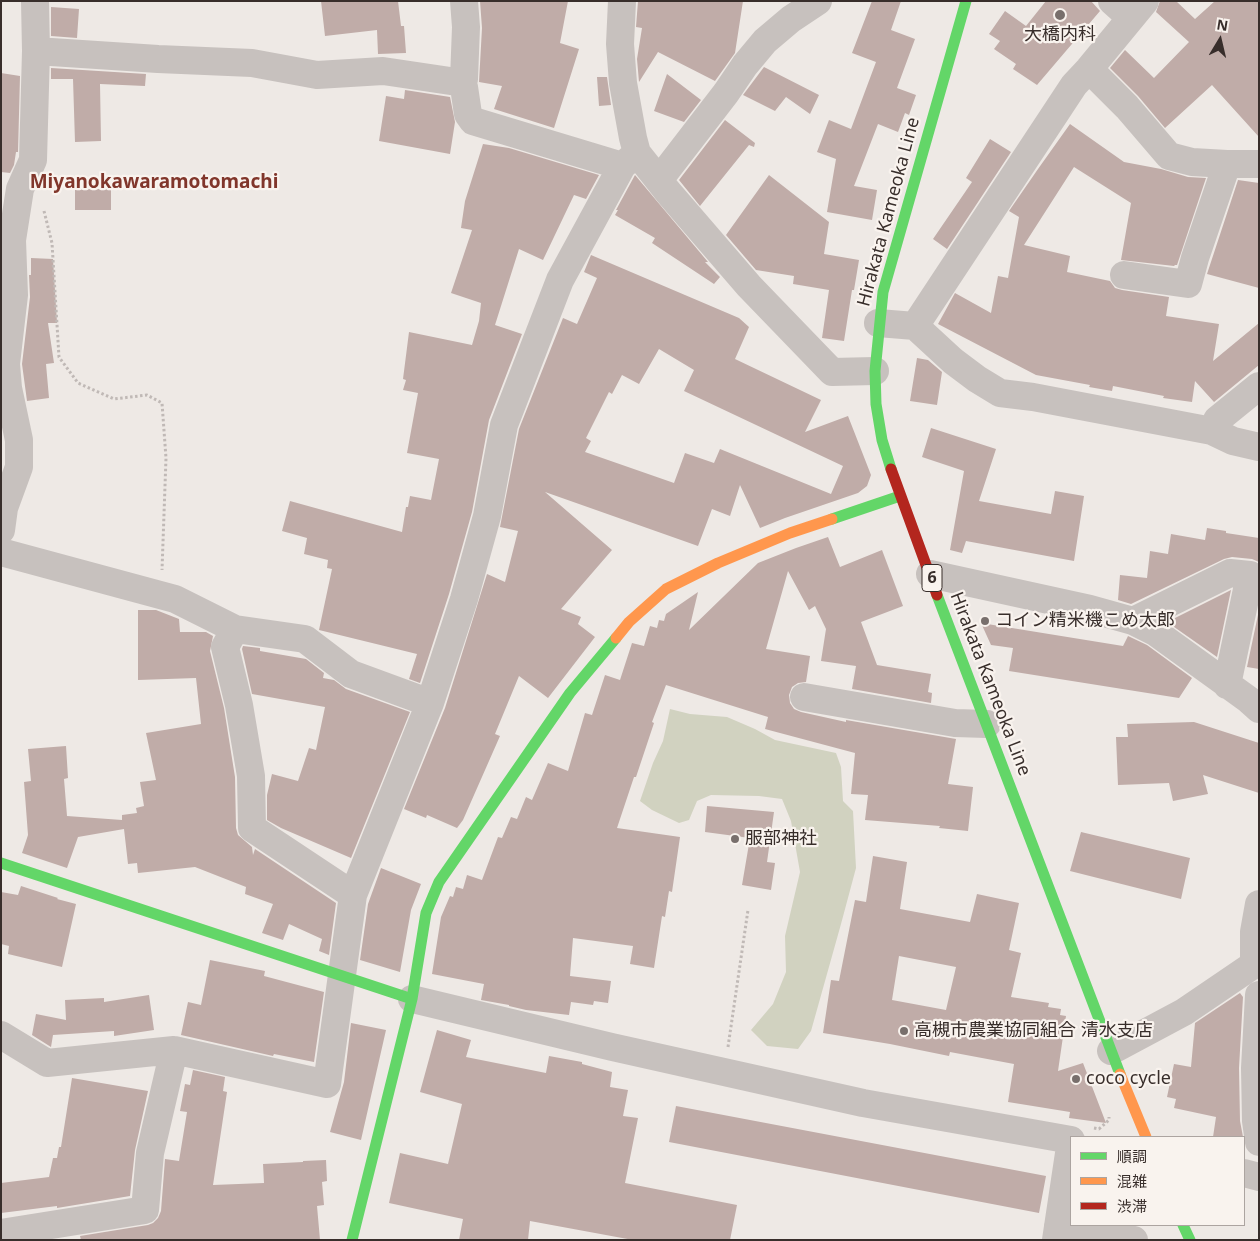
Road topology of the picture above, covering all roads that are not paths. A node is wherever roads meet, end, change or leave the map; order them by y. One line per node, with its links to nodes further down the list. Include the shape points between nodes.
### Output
1 (35, 1): 7 (street)
2 (464, 1): 9 (street, via 466,27)
3 (622, 1): 10 (street, via 620,44 633,138)
4 (818, 1): 13 (street, via 765,41)
5 (966, 1): 15 (street, Hirakata Kameoka Line / 6, via 883,292)
6 (1129, 7): 8 (street)
7 (36, 51): 9 (street, via 252,63 317,74 383,71); 22 (street, via 32,160 20,189 12,240 14,295 6,364 19,440 19,467 4,508)
8 (1089, 69): 11 (street, via 1169,156 1192,162); 16 (street, via 1074,85)
9 (462, 84): 10 (street, via 468,114 473,121)
10 (630, 159): 13 (street); 29 (street, via 560,280 504,425 487,516)
11 (1227, 164): 12 (street); 14 (street, via 1188,284)
12 (1259, 164)
13 (659, 180): 17 (street, via 749,286 832,372)
14 (1124, 275)
15 (878, 323): 16 (street); 17 (street, Hirakata Kameoka Line / 6)
16 (915, 326): 19 (street, via 953,361 1000,393)
17 (875, 371): 21 (street, Hirakata Kameoka Line / 6, via 882,440)
18 (1259, 386): 19 (street, via 1217,420)
19 (1212, 431): 20 (street, via 1233,441)
20 (1259, 447)
21 (900, 496): 24 (street, Hirakata Kameoka Line / 6); 38 (street, via 790,533 718,563 666,589 629,622 570,693 439,882 426,913)
22 (1, 530)
23 (1, 552): 26 (street, via 174,599)
24 (930, 574): 25 (street); 31 (street, Hirakata Kameoka Line / 6)
25 (1133, 621): 27 (street, via 1155,632); 27 (street, via 1230,573 1250,575)
26 (234, 629): 29 (street, via 305,639 351,674); 33 (street, via 225,647 251,776 252,828)
27 (1227, 685): 30 (street)
28 (804, 697): 31 (street, via 955,723)
29 (430, 703): 33 (street)
30 (1259, 709)
31 (986, 724): 41 (street, Hirakata Kameoka Line / 6)
32 (1, 863): 36 (street)
33 (353, 895): 36 (street)
34 (1259, 904): 35 (street, via 1254,932)
35 (1256, 963): 41 (street, via 1184,1012)
36 (343, 978): 38 (street); 40 (street, via 327,1084)
37 (1259, 995): 44 (street, via 1255,1068)
38 (412, 999): 42 (street, via 863,1103); 52 (street)
39 (1, 1036): 40 (street, via 47,1063)
40 (174, 1050): 49 (street, via 150,1154 145,1210)
41 (1111, 1051): 43 (street, Hirakata Kameoka Line / 6)
42 (1077, 1136)
43 (1146, 1136)
44 (1259, 1142)
45 (1070, 1170): 51 (street)
46 (1245, 1173): 47 (street)
47 (1259, 1177)
48 (1184, 1226): 54 (street)
49 (69, 1231): 50 (street)
50 (1, 1233)
51 (1057, 1233): 53 (street)
52 (352, 1240)
53 (1134, 1240)
54 (1190, 1240)

